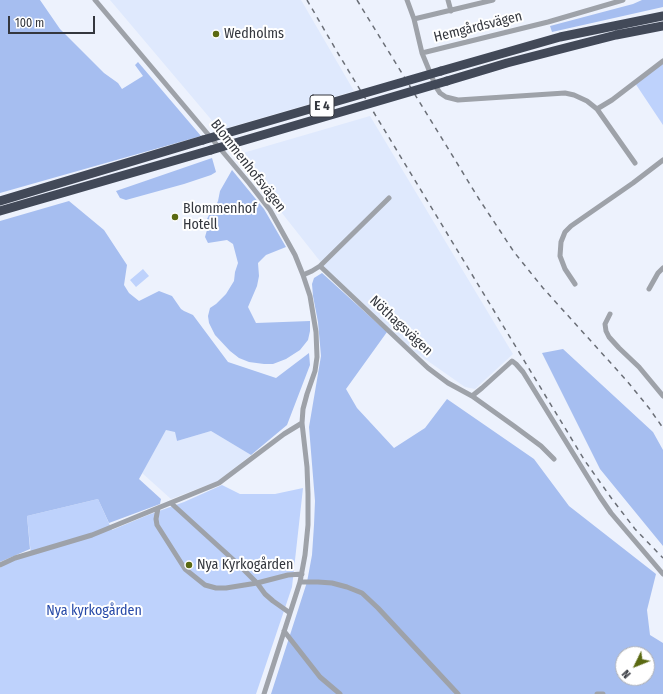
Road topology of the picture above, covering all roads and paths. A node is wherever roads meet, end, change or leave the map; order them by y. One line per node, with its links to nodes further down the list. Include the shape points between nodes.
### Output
1 (96, 0): 20 (street, Blommenhofsvägen, via 261,198 285,236)
2 (407, 0): 8 (street)
3 (448, 0): 6 (street)
4 (493, 0): 6 (street)
5 (623, 0): 10 (street, Hemgårdsvägen, via 548,22)
6 (451, 11): 8 (street)
7 (663, 16): 16 (highway, E 4, bridge, via 560,38 441,71)
8 (414, 19): 10 (street)
9 (663, 26): 17 (highway, E 4, bridge, via 616,35 507,63)
10 (422, 53): 12 (street, Hemgårdsvägen, via 436,87 446,97 458,100 565,94 587,101)
11 (663, 61): 12 (street)
12 (597, 109): 14 (street, Hemgårdsvägen)
13 (663, 160): 21 (street, via 565,232 560,256)
14 (635, 163)
15 (390, 198): 18 (street)
16 (0, 200)
17 (0, 211)
18 (320, 266): 20 (street); 24 (street, Nöthagsvägen, via 428,368)
19 (663, 268): 22 (street)
20 (303, 275): 26 (street, Blommenhofsvägen, via 314,316 318,357 303,409)
21 (575, 284)
22 (649, 289)
23 (610, 314): 25 (street, via 605,324 609,337)
24 (472, 396): 27 (street, Nöthagsvägen); 32 (street, via 512,361 523,372 600,497)
25 (663, 396)
26 (302, 423): 28 (street, via 226,478); 31 (street, Blommenhofsvägen, via 308,494 308,525)
27 (554, 459)
28 (170, 503): 29 (street); 34 (street)
29 (158, 508): 30 (street, via 92,535 15,558); 34 (street, via 157,525 189,573 205,585 216,588)
30 (0, 565)
31 (302, 574): 33 (street, Blommenhofsvägen); 34 (street)
32 (663, 574)
33 (300, 582): 35 (street, Blommenhofsvägen); 39 (street, via 332,583 362,594)
34 (257, 583): 35 (street, via 273,602)
35 (290, 613): 36 (street, Blommenhofsvägen)
36 (284, 631): 37 (street, Blommenhofsvägen); 38 (street, via 320,676)
37 (264, 694)
38 (340, 694)
39 (458, 694)
40 (597, 694): 41 (street)
41 (603, 694)

